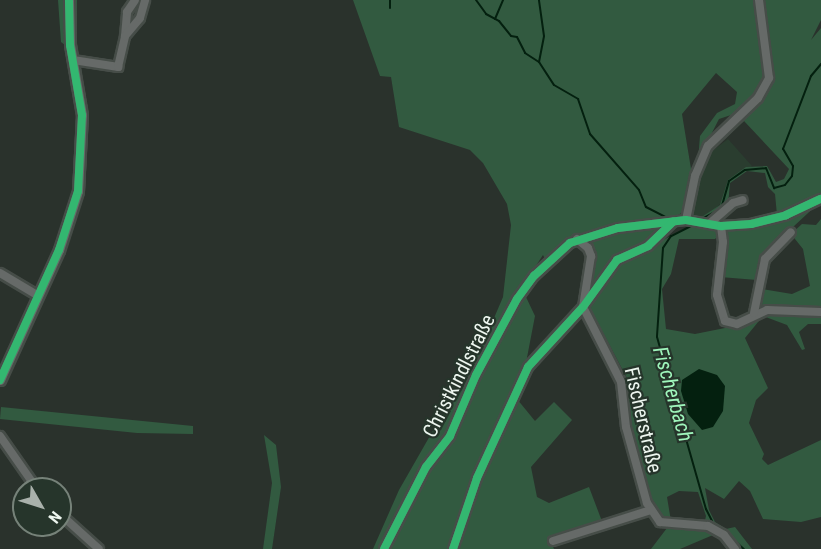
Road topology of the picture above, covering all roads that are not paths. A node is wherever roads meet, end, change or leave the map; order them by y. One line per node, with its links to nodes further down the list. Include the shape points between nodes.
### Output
1 (69, 0): 6 (street)
2 (135, 0): 5 (street, via 128,12)
3 (145, 0): 5 (street, via 140,18)
4 (759, 0): 9 (street, via 769,78 758,98 708,146 695,176)
5 (125, 36): 6 (street, via 117,67)
6 (73, 60): 16 (street, via 82,115 78,190 68,229)
7 (821, 199): 12 (street, via 772,220)
8 (743, 200): 11 (street, via 733,202)
9 (689, 221): 10 (street, Christkindlstraße); 11 (street)
10 (674, 222): 14 (street, Christkindlstraße, via 618,228); 17 (street, via 648,246 617,260)
11 (707, 224): 12 (street)
12 (721, 226): 19 (street, via 723,249 717,289 721,314 725,321 737,324)
13 (791, 232): 19 (street, via 765,258)
14 (578, 239): 17 (street, via 591,256); 27 (street, Christkindlstraße, via 544,265 517,299 476,375 450,436 426,467)
15 (0, 273): 16 (street)
16 (37, 295): 20 (street)
17 (583, 307): 23 (street, Fischerstraße, via 621,382 627,434); 28 (street, via 528,368 477,478)
18 (821, 312): 19 (street)
19 (754, 313)
20 (0, 380)
21 (0, 436): 22 (street)
22 (29, 477)
23 (651, 510): 25 (street); 29 (street, via 663,523 714,529)
24 (72, 525): 26 (street)
25 (552, 541)
26 (99, 549)
27 (384, 549)
28 (453, 549)
29 (735, 549)

